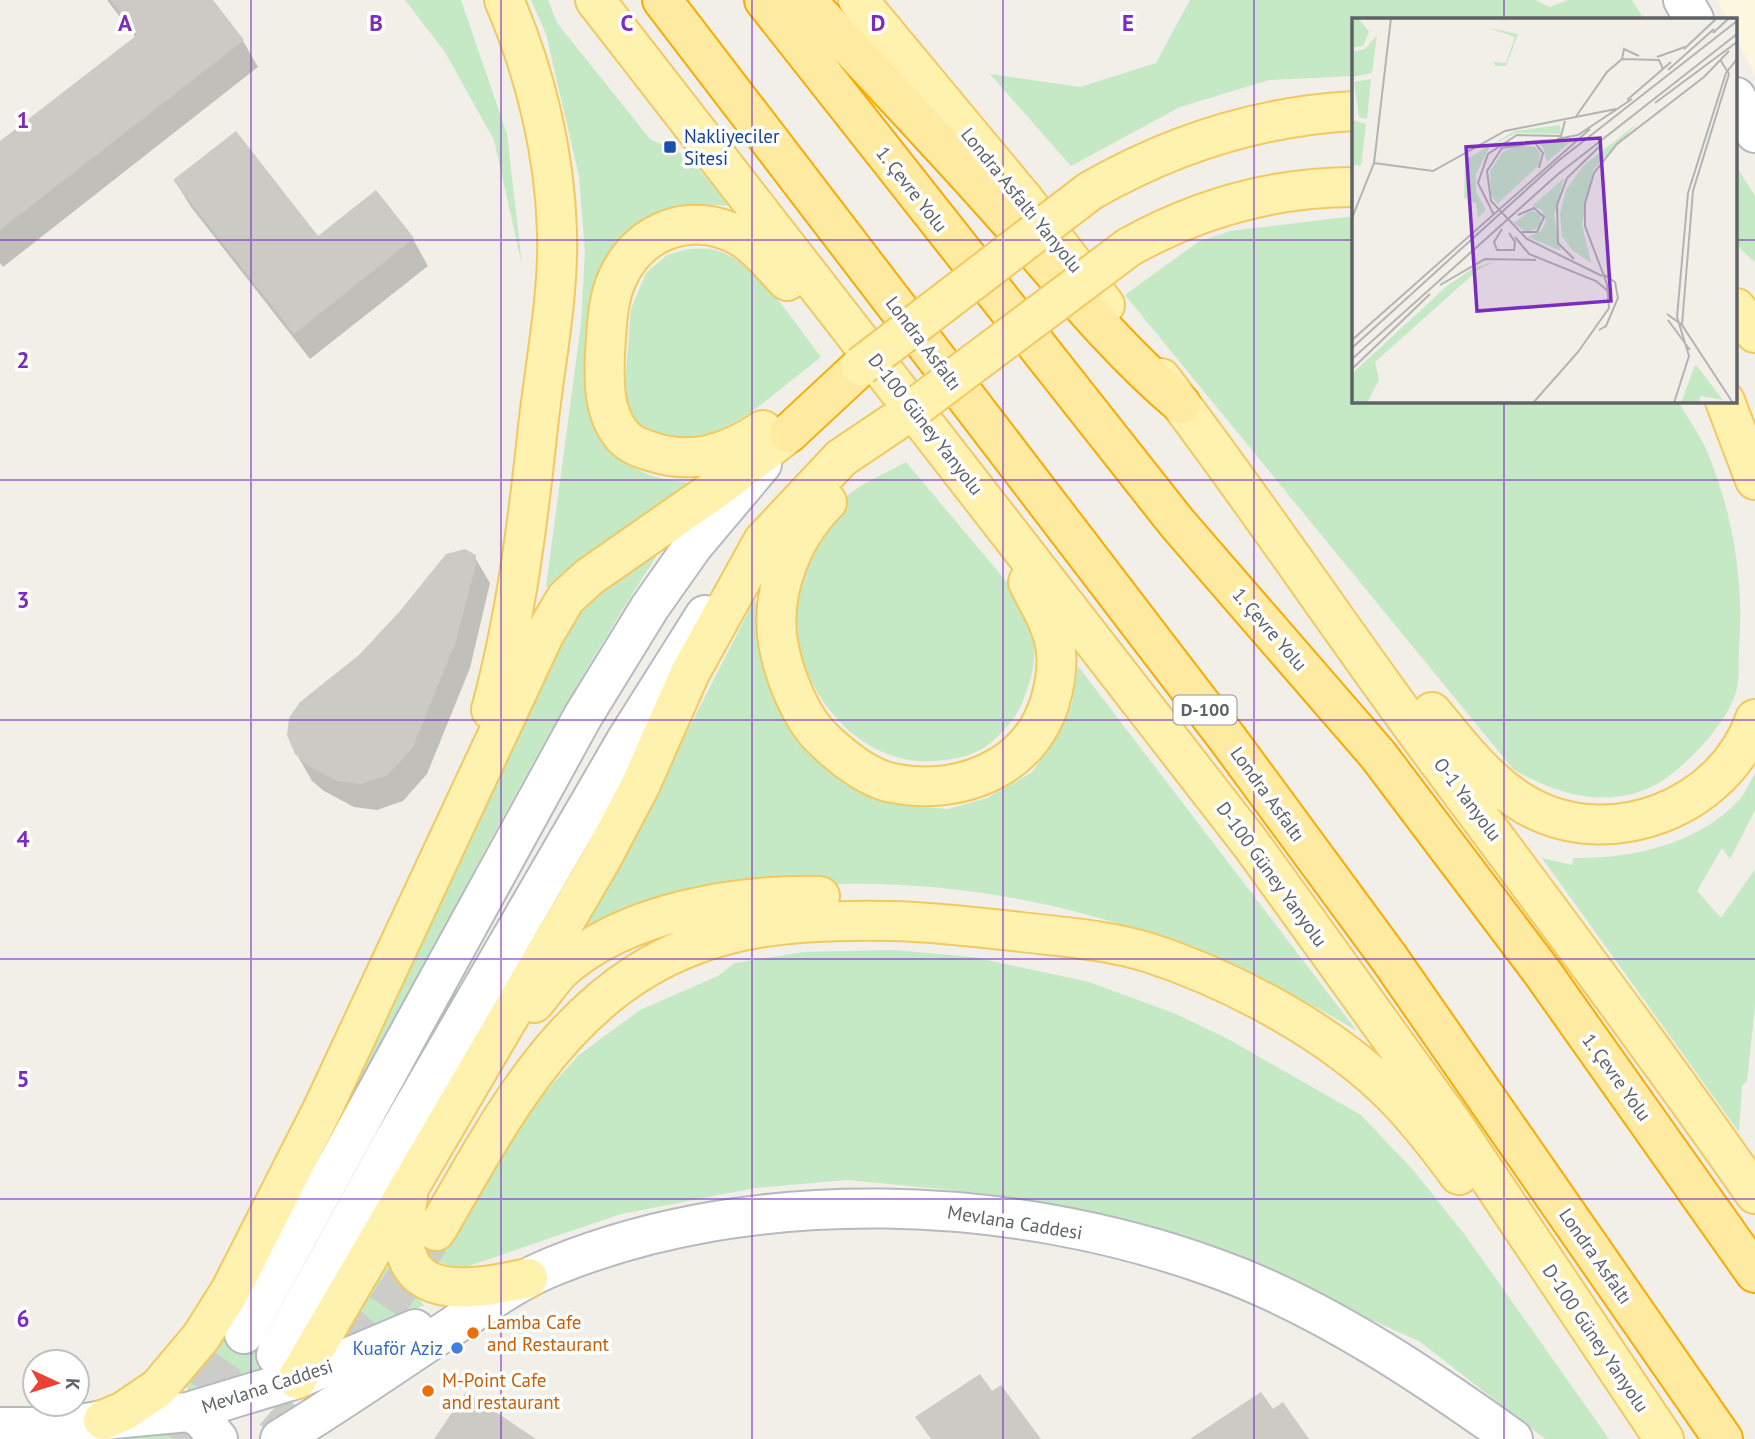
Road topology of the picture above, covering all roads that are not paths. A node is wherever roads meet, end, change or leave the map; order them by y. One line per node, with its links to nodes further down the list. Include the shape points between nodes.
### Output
1 (504, 0): 26 (main road, via 544,125 558,232 534,471 499,681)
2 (595, 0): 14 (main road, D-100 Güney Yanyolu)
3 (662, 0): 46 (highway, Londra Asfaltı / D-100, via 1227,738 1397,970)
4 (764, 0): 32 (highway, 1. Çevre Yolu, via 1177,523 1378,755 1542,972)
5 (806, 0): 18 (highway, via 1124,352)
6 (858, 0): 18 (main road, Londra Asfaltı Yanyolu, via 1025,201)
7 (1683, 0): 8 (main road)
8 (1693, 18)
9 (1738, 101): 11 (main road)
10 (1352, 111): 16 (main road, bridge, via 1290,116 1195,142 1137,166 1090,191)
11 (1755, 133)
12 (1352, 187): 19 (main road, bridge, via 1276,192 1163,228 1129,247)
13 (1738, 311): 15 (main road)
14 (852, 329): 16 (main road, via 826,316 740,237 720,228 676,225 651,236 617,279 604,378 609,412 621,435 639,448 680,458 707,457 739,445); 22 (main road, D-100 Güney Yanyolu)
15 (1755, 332)
16 (861, 366): 20 (highway)
17 (1725, 402): 21 (main road)
18 (1181, 404): 24 (main road, O-1 Yanyolu)
19 (905, 415): 22 (main road, via 873,457 813,516 792,552 778,604 782,664 822,740 859,768 890,783 954,785 979,779 1024,747 1044,720 1056,683 1056,648 1049,623); 23 (main road, via 841,458)
20 (789, 433): 26 (main road, via 566,598); 35 (main road, via 693,546 583,716)
21 (1755, 480)
22 (996, 513): 41 (main road, D-100 Güney Yanyolu, via 1374,1012)
23 (763, 541): 28 (main road, via 690,673 601,860); 36 (main road, via 688,640 625,742 393,1142)
24 (1315, 585): 25 (main road, via 1354,621 1484,772 1507,793 1543,814 1598,825 1666,812 1697,796 1725,771 1747,741); 30 (main road, O-1 Yanyolu, via 1417,733 1553,912)
25 (1755, 719)
26 (471, 786): 38 (main road, via 323,1108 230,1291 201,1337 158,1388)
27 (1102, 941): 28 (main road, via 1007,912 868,897 752,899 668,914 594,947 561,970); 31 (main road, via 936,922 830,921 749,928 679,949 598,1004 534,1072); 41 (main road, via 1150,953 1205,975 1276,1010 1348,1055 1396,1098 1439,1148 1512,1251)
28 (451, 1115): 29 (main road)
29 (408, 1191): 33 (main road, via 405,1249 421,1275 451,1288); 36 (main road)
30 (1755, 1194)
31 (436, 1231)
32 (1755, 1273)
33 (528, 1278): 34 (main road, Mevlana Caddesi); 45 (main road, Mevlana Caddesi, via 596,1251 751,1216 880,1209 1005,1217 1073,1229 1216,1268 1380,1348)
34 (482, 1306): 36 (main road, Mevlana Caddesi); 44 (main road, Mevlana Caddesi)
35 (244, 1334)
36 (287, 1367): 37 (main road, Mevlana Caddesi); 43 (main road)
37 (188, 1412): 38 (main road, Mevlana Caddesi); 42 (main road, via 201,1418)
38 (103, 1420): 40 (main road, Mevlana Caddesi)
39 (0, 1427): 40 (main road, Mevlana Caddesi)
40 (58, 1433)
41 (1660, 1434)
42 (218, 1439)
43 (254, 1439)
44 (280, 1439)
45 (1513, 1439)
46 (1723, 1439)

